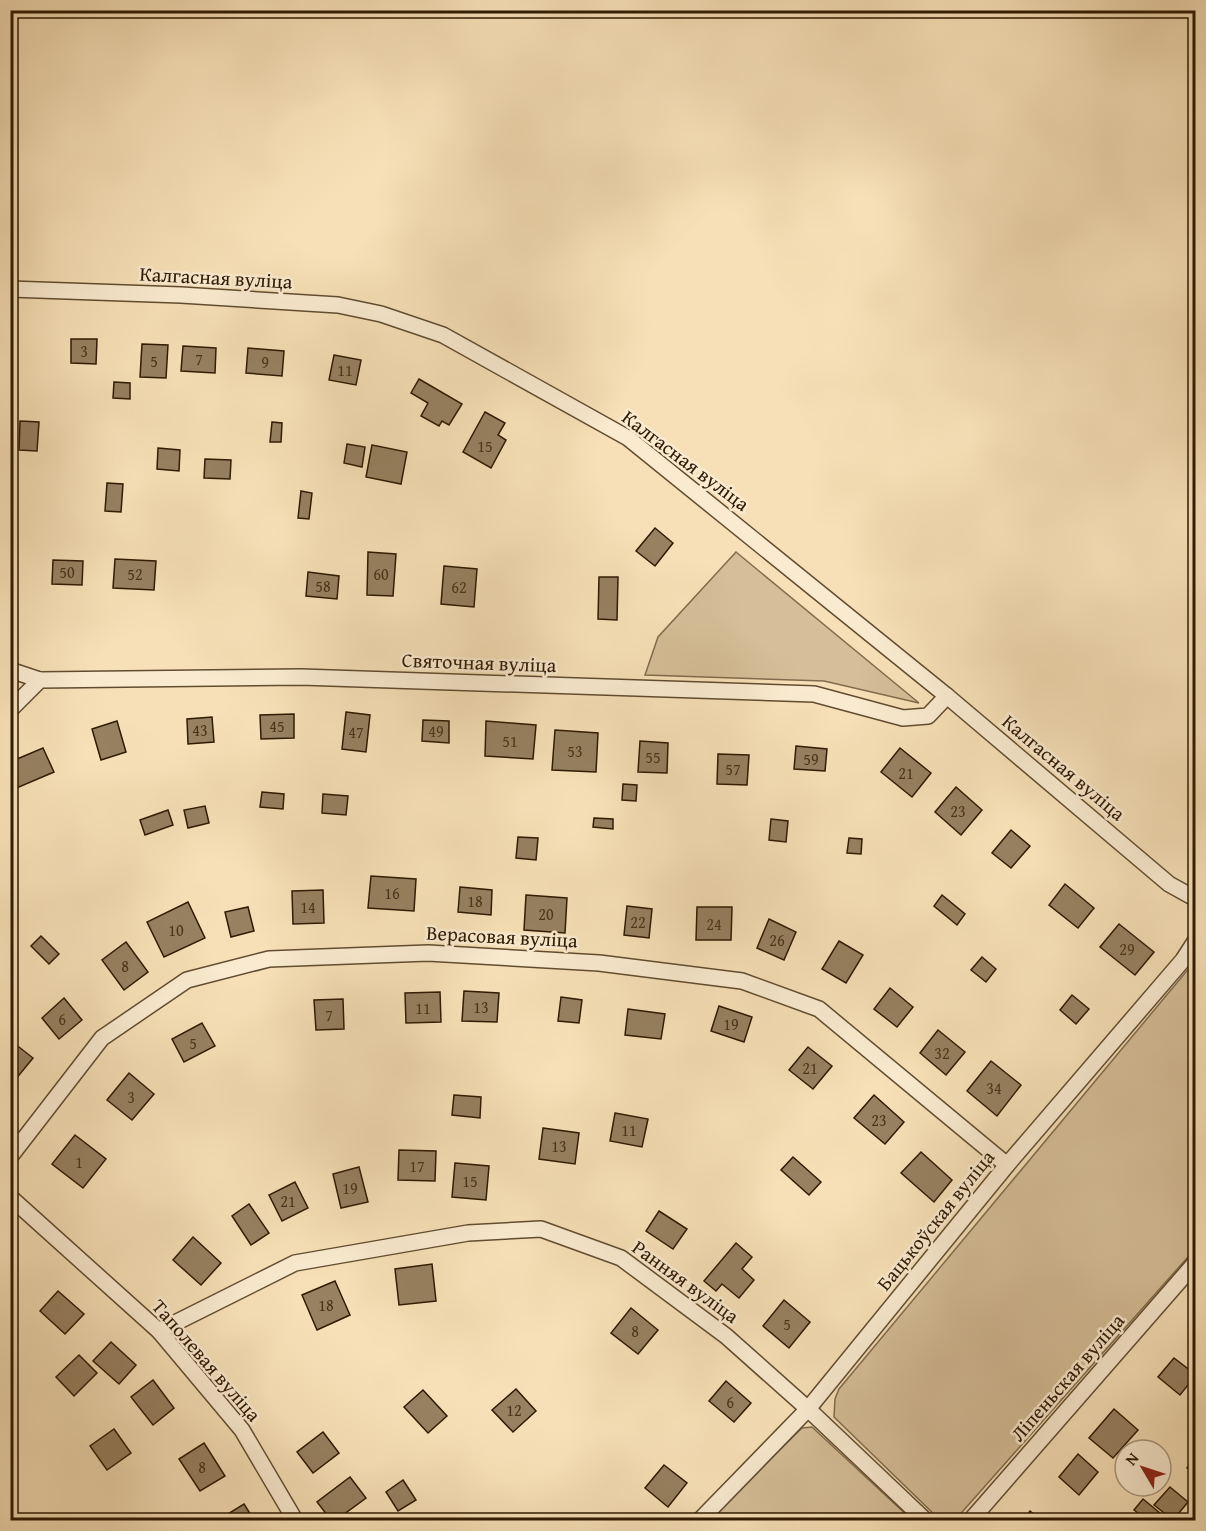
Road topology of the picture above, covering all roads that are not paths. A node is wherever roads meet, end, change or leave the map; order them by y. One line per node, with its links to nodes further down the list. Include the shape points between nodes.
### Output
1 (10, 289): 4 (street, Калгасная вуліца, via 338,305 381,314 443,335 628,438)
2 (10, 670): 3 (street, Святочная вуліца)
3 (40, 680): 4 (street, Святочная вуліца, via 301,677 814,694 903,718 928,716); 5 (street)
4 (947, 696): 6 (street, Калгасная вуліца, via 1169,884)
5 (10, 710)
6 (1196, 899)
7 (1196, 940): 9 (street, Бацькоўская вуліца)
8 (10, 1157): 9 (street, Верасовая вуліца, via 102,1038 187,980 268,958 428,952 599,963 742,981 819,1009)
9 (1007, 1165): 13 (street, Бацькоўская вуліца)
10 (10, 1197): 12 (street, Таполевая вуліца)
11 (1196, 1262): 17 (street, Ліпеньская вуліца)
12 (159, 1331): 13 (street, Ранняя вуліца, via 295,1263 468,1233 541,1229 621,1258 726,1336); 14 (street, Таполевая вуліца, via 242,1430)
13 (808, 1409): 15 (street, Бацькоўская вуліца); 16 (street, Ранняя вуліца)
14 (295, 1521)
15 (700, 1521)
16 (925, 1521)
17 (971, 1521)

